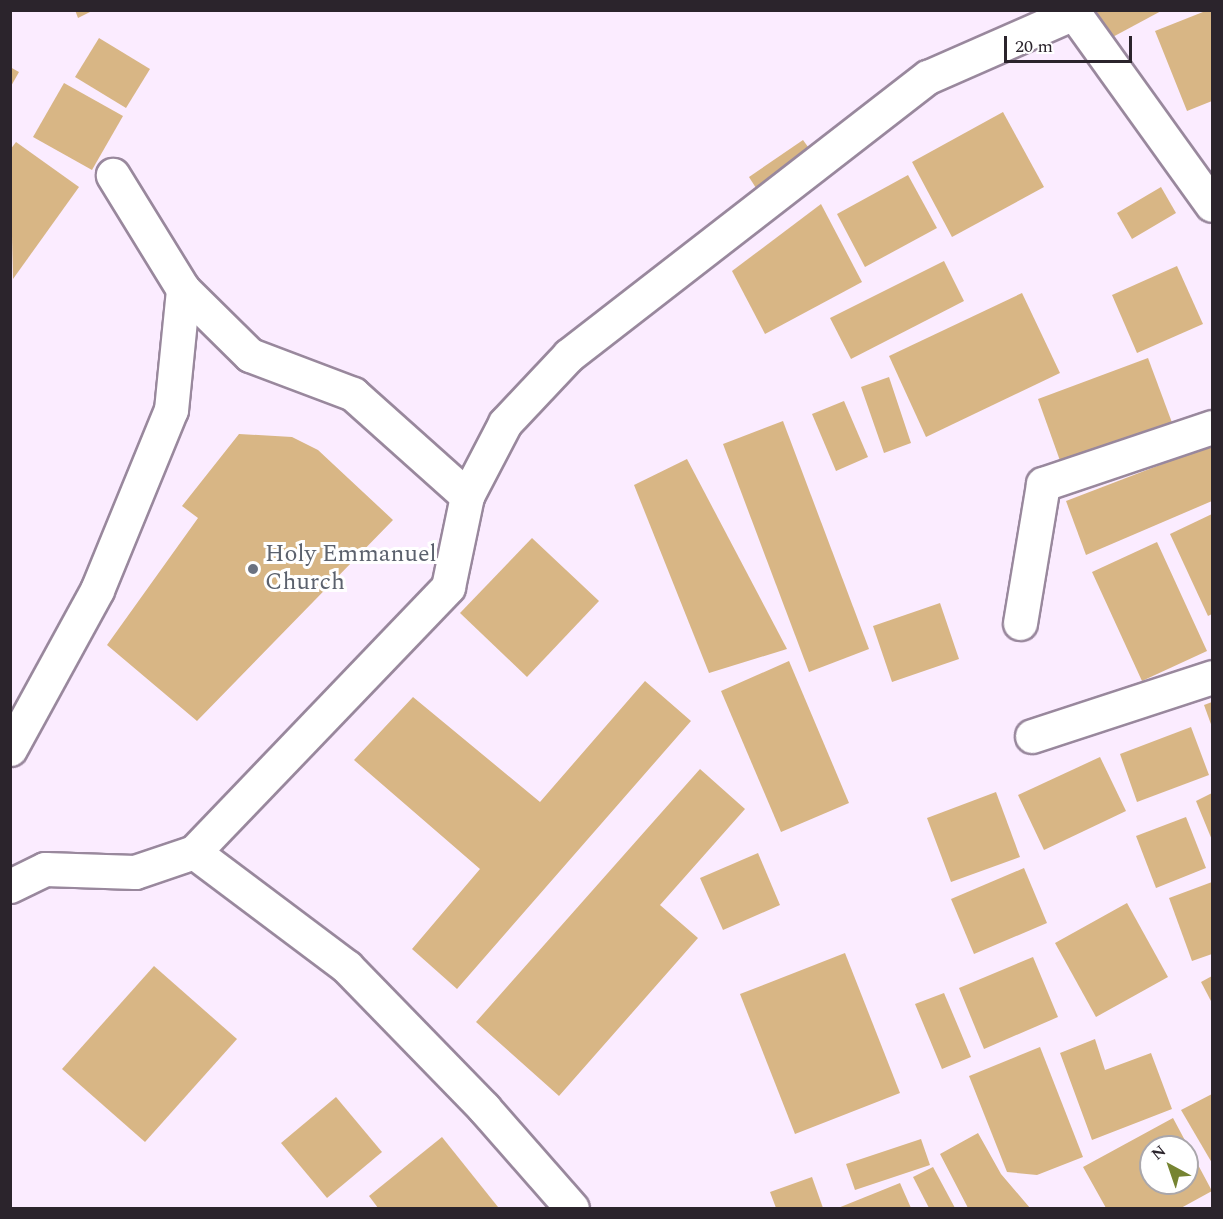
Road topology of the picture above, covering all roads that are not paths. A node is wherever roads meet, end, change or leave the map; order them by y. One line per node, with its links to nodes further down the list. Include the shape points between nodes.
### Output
1 (1074, 12): 3 (street); 6 (street, via 928,76 569,355 505,423)
2 (112, 175): 4 (street)
3 (1212, 205)
4 (183, 289): 6 (street, via 250,355 353,394); 10 (street, via 171,410 97,590)
5 (1212, 427): 7 (street, via 1043,484)
6 (467, 496): 11 (street, via 448,587)
7 (1020, 623)
8 (1212, 677): 9 (street)
9 (1032, 736)
10 (10, 748)
11 (194, 852): 12 (street, via 135,872 45,869); 13 (street, via 347,967 484,1108)
12 (10, 886)
13 (572, 1209)

